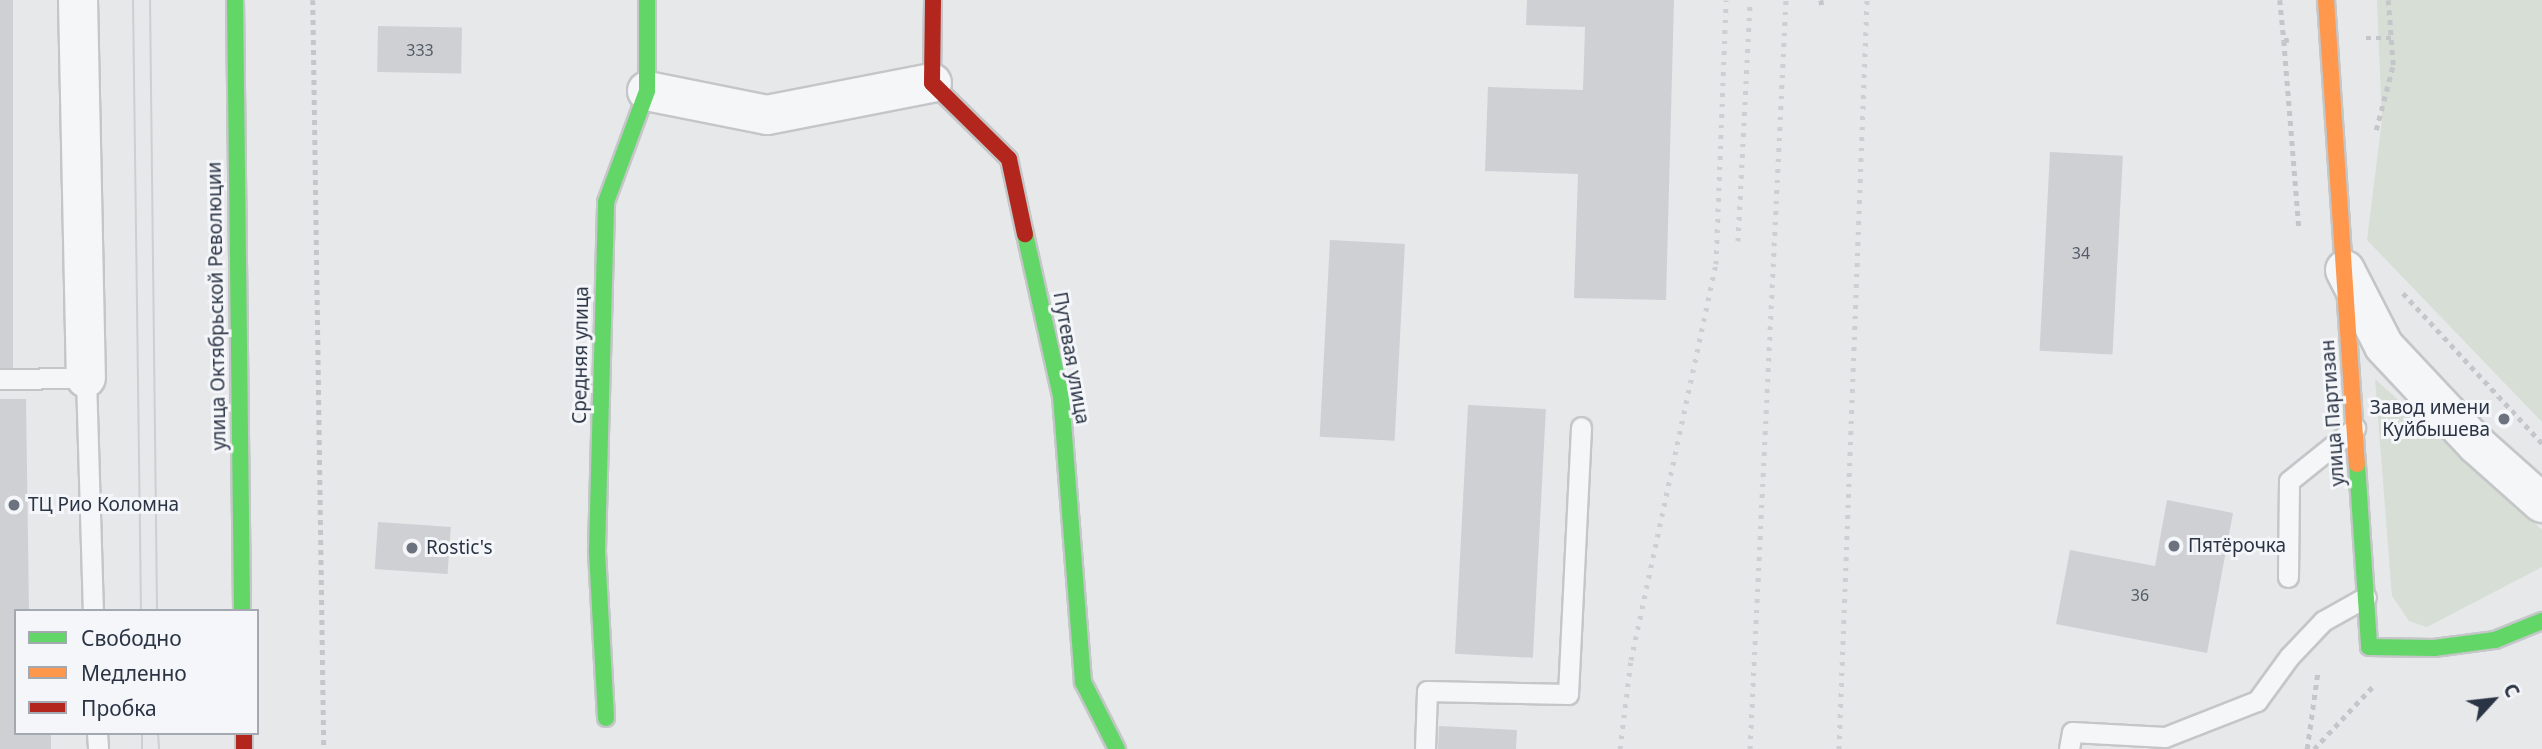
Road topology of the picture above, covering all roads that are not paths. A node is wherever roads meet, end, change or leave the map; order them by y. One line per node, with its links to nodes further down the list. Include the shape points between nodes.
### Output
1 (78, 0): 9 (street)
2 (235, 0): 17 (street, улица Октябрьской Революции)
3 (647, 0): 7 (street, Средняя улица)
4 (933, 0): 6 (street)
5 (2326, 0): 8 (street, улица Партизан)
6 (932, 83): 7 (street, via 767,115); 20 (street, Путевая улица, via 1009,159 1061,397 1083,682)
7 (647, 91): 19 (street, Средняя улица, via 606,202 597,550)
8 (2345, 270): 12 (street, улица Партизан); 13 (street, via 2384,346 2477,445)
9 (86, 378): 10 (lane); 16 (lane)
10 (0, 379)
11 (1581, 427): 21 (lane, via 1568,694 1427,691)
12 (2355, 428): 14 (lane, via 2289,481); 15 (street, улица Партизан)
13 (2542, 503)
14 (2288, 577)
15 (2366, 597): 18 (street, улица Партизан, via 2370,647 2434,648 2495,640); 22 (lane, via 2323,621 2288,657 2257,701 2165,737 2072,732)
16 (93, 609)
17 (242, 609)
18 (2542, 621)
19 (606, 718)
20 (1117, 749)
21 (1425, 749)
22 (2070, 749)

